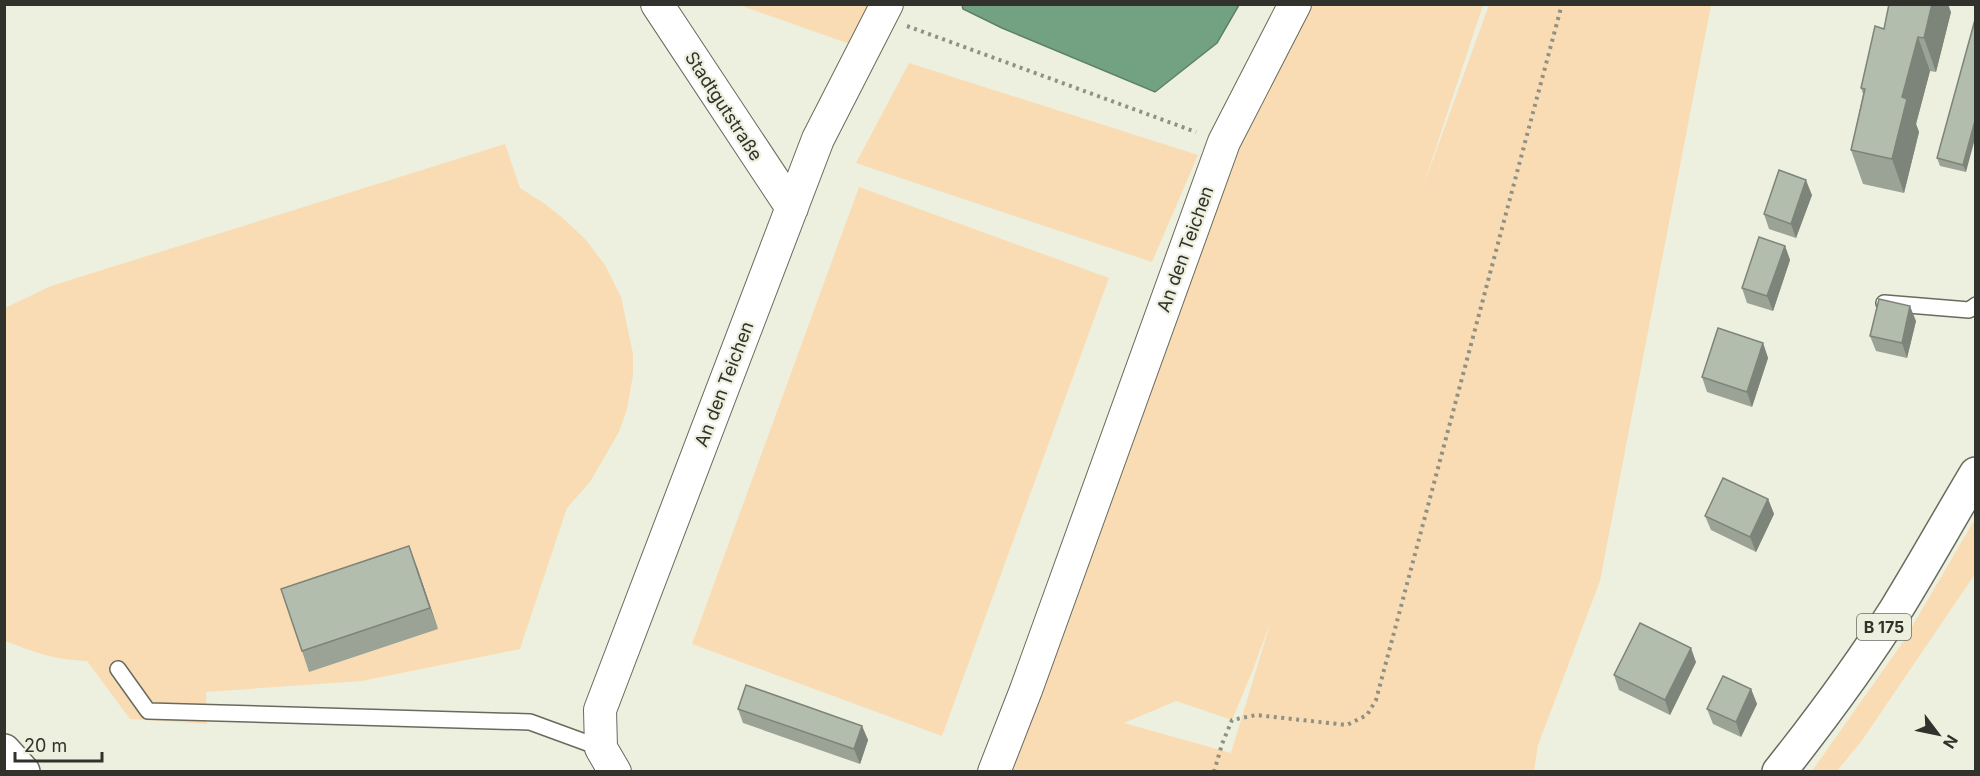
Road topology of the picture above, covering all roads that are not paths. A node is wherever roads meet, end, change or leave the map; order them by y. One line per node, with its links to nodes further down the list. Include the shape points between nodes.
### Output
1 (657, 4): 4 (street, Stadtgutstraße)
2 (1295, 4): 12 (street, An den Teichen, via 1224,142)
3 (884, 10): 4 (street, An den Teichen, via 818,139)
4 (792, 208): 10 (street, An den Teichen, via 600,710)
5 (1882, 303): 6 (lane, via 1969,310)
6 (1976, 305)
7 (1976, 474): 13 (main road, B 175, via 1857,668)
8 (118, 669): 10 (lane, via 148,711 530,722)
9 (4, 751): 11 (main road)
10 (608, 760)
11 (23, 771)
12 (994, 771)
13 (1779, 771)

